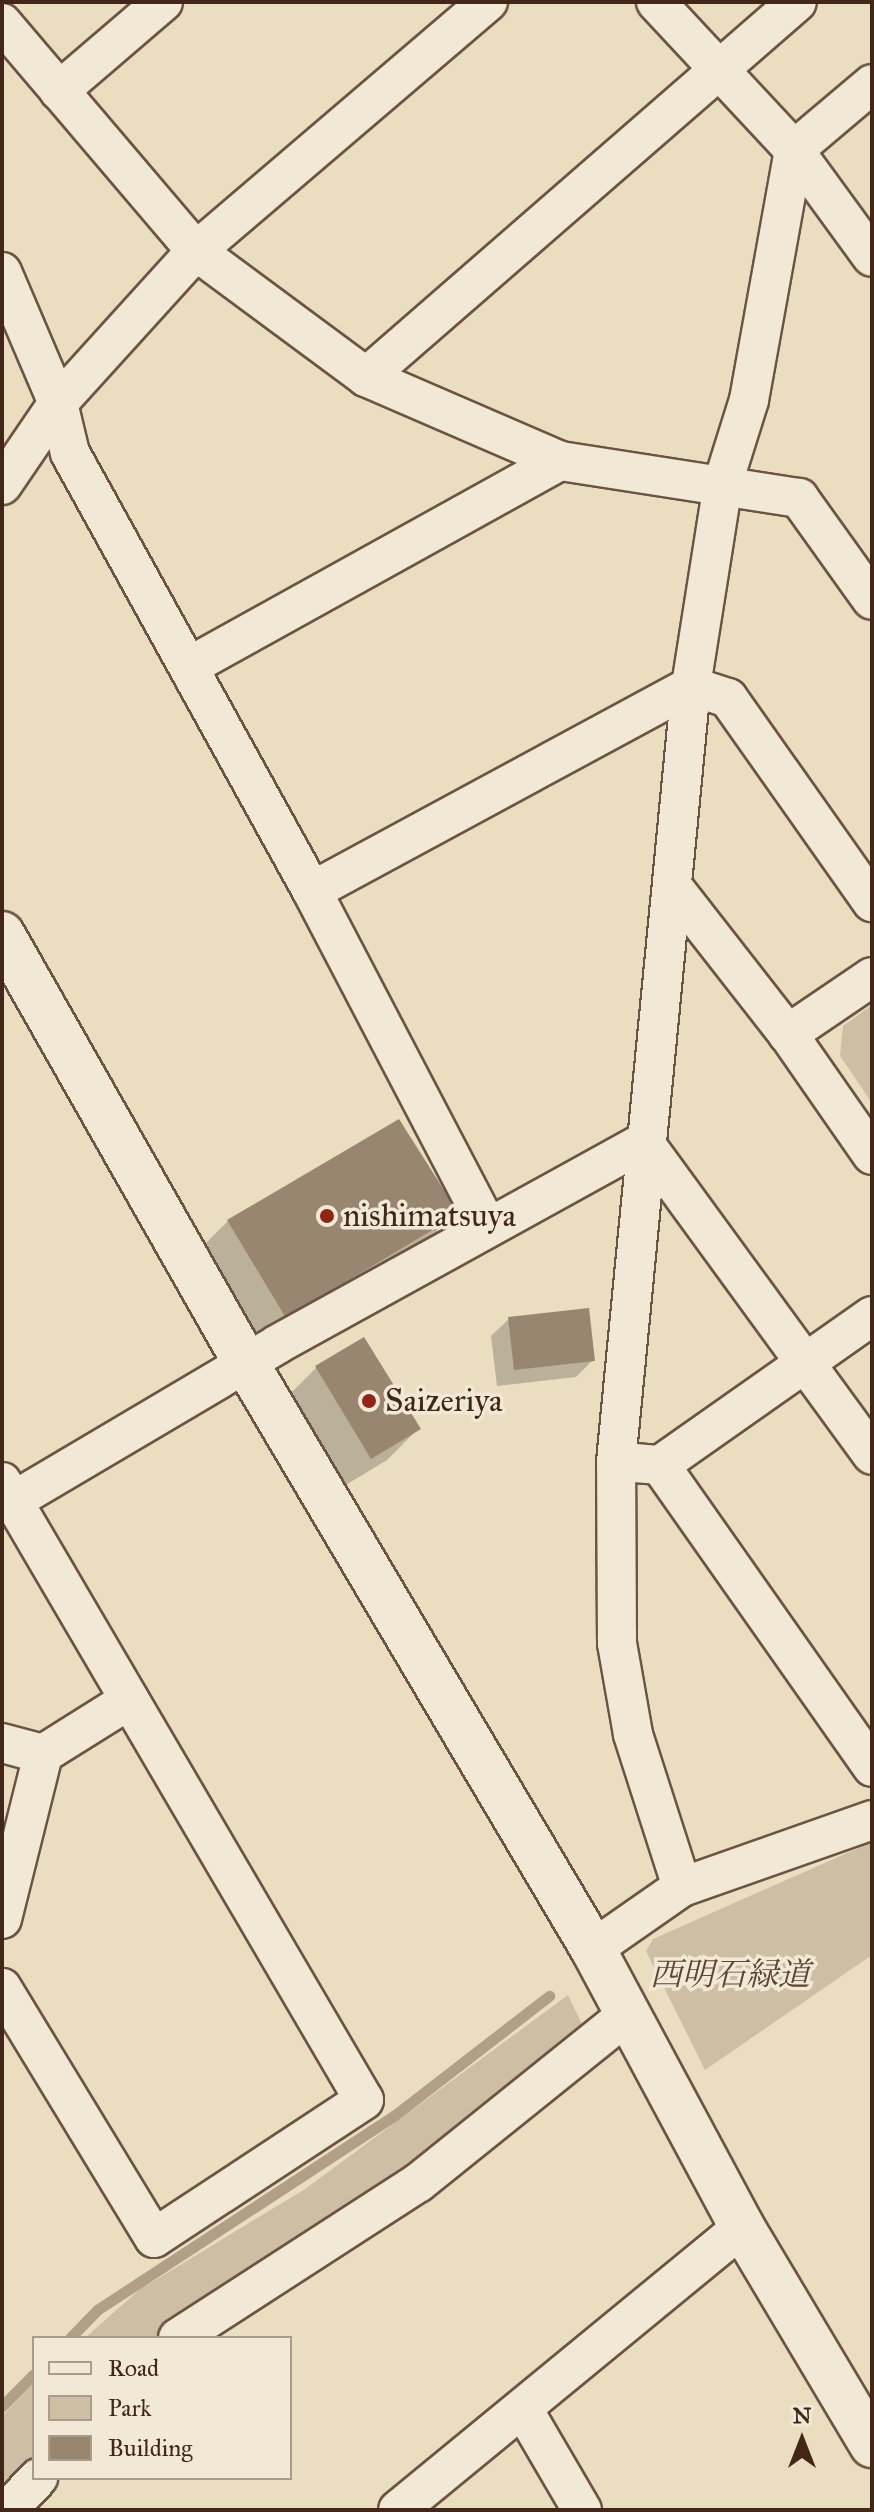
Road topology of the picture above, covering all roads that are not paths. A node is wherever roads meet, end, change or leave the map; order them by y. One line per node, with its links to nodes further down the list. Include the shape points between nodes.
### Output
1 (163, 2): 8 (street)
2 (488, 2): 10 (street)
3 (656, 2): 6 (street)
4 (797, 2): 6 (street)
5 (2, 23): 8 (street)
6 (718, 70): 9 (street); 13 (street)
7 (872, 84): 9 (street)
8 (59, 91): 10 (street)
9 (794, 150): 11 (street); 16 (street, via 749,400)
10 (196, 251): 13 (street); 14 (street)
11 (872, 257)
12 (2, 272): 14 (street)
13 (366, 377): 15 (street)
14 (58, 403): 17 (street); 19 (street, via 70,453)
15 (560, 461): 16 (street); 19 (street)
16 (723, 483): 18 (street, via 799,498); 20 (street)
17 (2, 485)
18 (872, 600)
19 (190, 666): 22 (street)
20 (691, 686): 21 (street); 22 (street); 23 (street, via 728,698)
21 (673, 887): 26 (street); 27 (street)
22 (312, 891): 29 (street)
23 (872, 902)
24 (2, 934): 31 (street)
25 (872, 977): 26 (street)
26 (788, 1034): 28 (street)
27 (644, 1142): 29 (street); 32 (street); 34 (street)
28 (872, 1155)
29 (487, 1226): 31 (street)
30 (872, 1316): 32 (street)
31 (246, 1363): 36 (street); 44 (street)
32 (805, 1363): 33 (street); 35 (street)
33 (872, 1455)
34 (616, 1462): 35 (street); 42 (street, via 617,1643 633,1734)
35 (660, 1465): 40 (street)
36 (8, 1491): 37 (street)
37 (129, 1700): 39 (street); 45 (street, via 364,2100 154,2238)
38 (2, 1743): 39 (street)
39 (43, 1754): 43 (street)
40 (872, 1767)
41 (872, 1820): 42 (street)
42 (682, 1887): 44 (street)
43 (2, 1919)
44 (593, 1949): 46 (street)
45 (2, 1988)
46 (628, 2014): 47 (street); 48 (street, via 418,2183)
47 (742, 2227): 49 (street); 50 (street)
48 (181, 2336)
49 (523, 2409): 53 (street); 54 (street)
50 (872, 2445)
51 (36, 2480): 52 (street)
52 (8, 2510)
53 (398, 2510)
54 (582, 2510)

